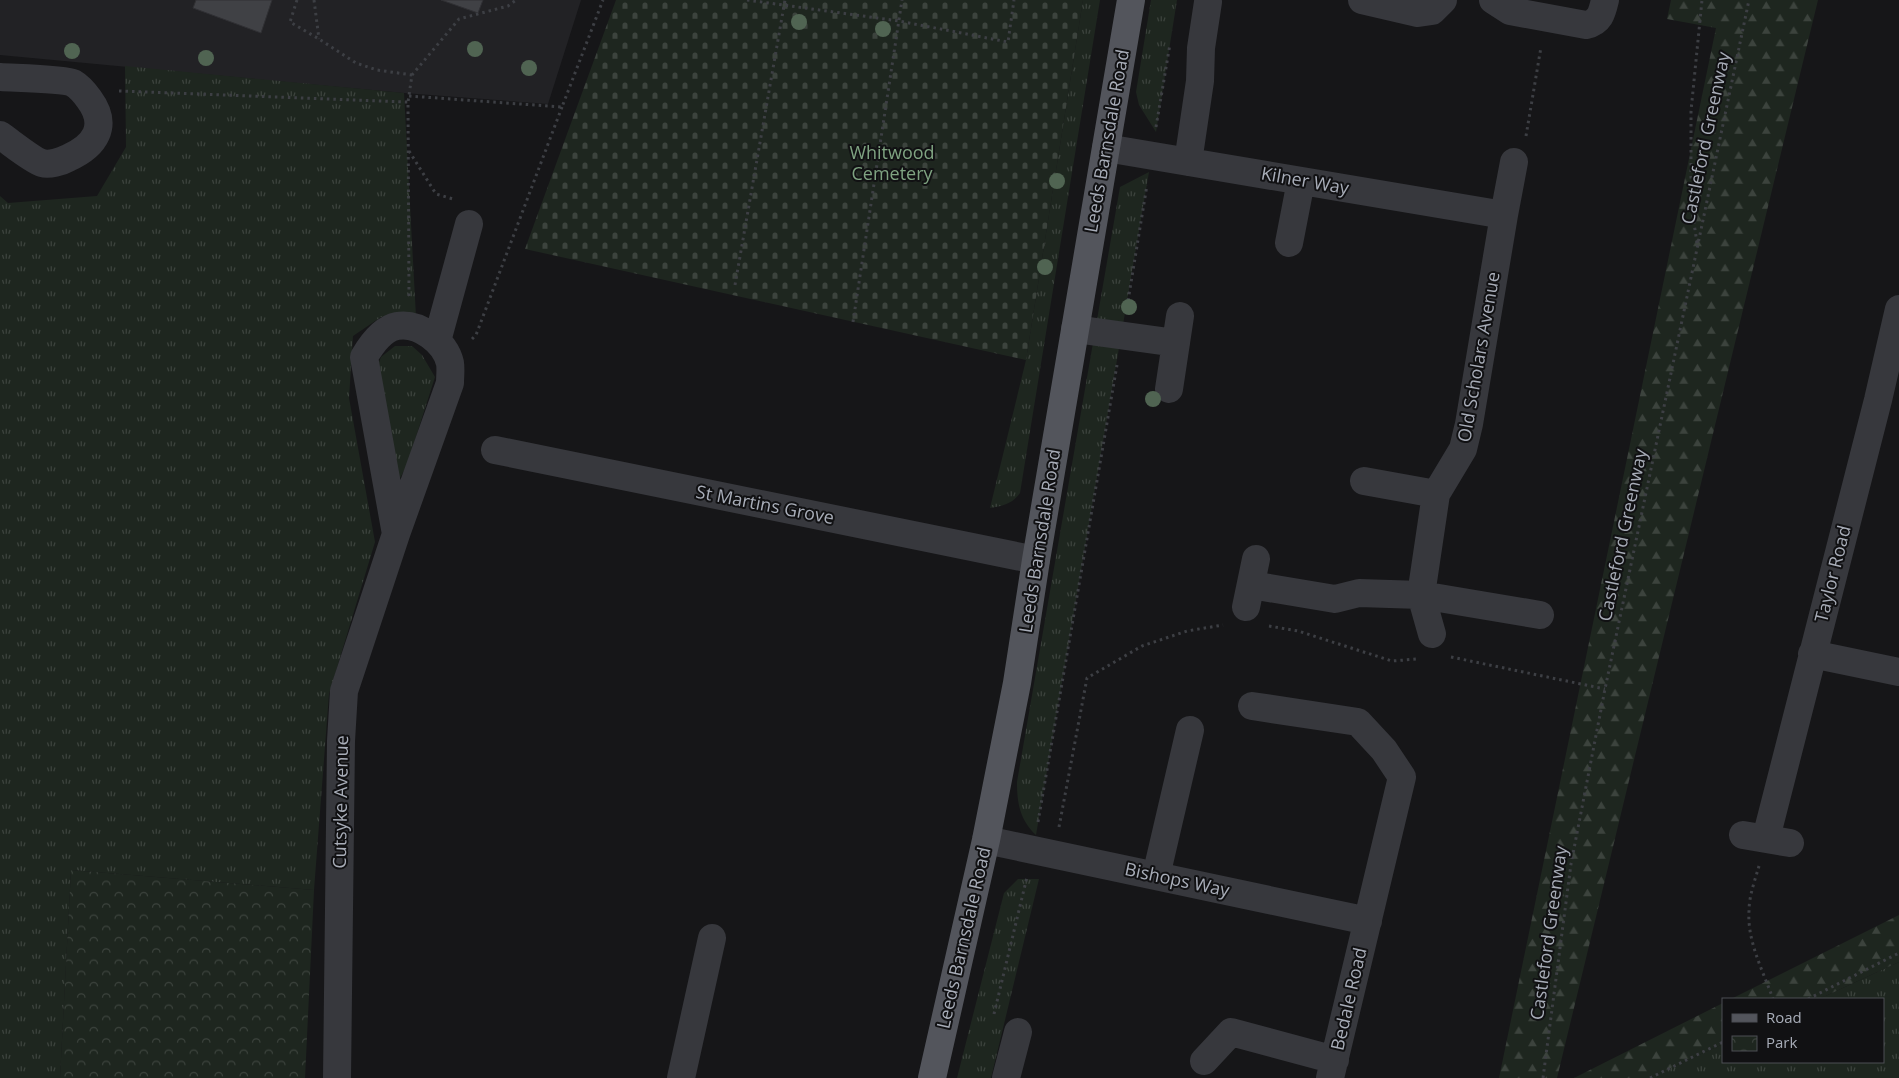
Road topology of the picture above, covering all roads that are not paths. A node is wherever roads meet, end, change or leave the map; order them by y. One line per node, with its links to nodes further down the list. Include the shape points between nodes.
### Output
1 (1131, 0): 9 (main road, Leeds Barnsdale Road)
2 (1362, 0): 3 (street, via 1418,13 1432,11)
3 (1443, 0)
4 (1493, 0): 5 (street, via 1510,11 1586,25 1600,18)
5 (1605, 0)
6 (1208, 2): 11 (street)
7 (0, 77): 8 (street, via 71,82 83,90 99,118 99,129 93,141 61,162 42,163)
8 (0, 135)
9 (1106, 148): 11 (street, Kilner Way); 18 (main road, Leeds Barnsdale Road)
10 (1520, 152): 13 (street, Old Scholars Avenue)
11 (1188, 162): 12 (street, Kilner Way)
12 (1301, 181): 13 (street, Kilner Way); 15 (street)
13 (1504, 215): 25 (street, Old Scholars Avenue, via 1466,441)
14 (469, 224): 20 (street, Cutsyke Avenue)
15 (1289, 243)
16 (1899, 309): 22 (street, Taylor Road)
17 (1180, 316): 19 (street)
18 (1075, 329): 19 (street); 27 (main road, Leeds Barnsdale Road)
19 (1176, 343): 21 (street)
20 (444, 352): 26 (street, Cutsyke Avenue, via 450,383); 26 (street, Cutsyke Avenue, via 423,331 397,326 374,342 364,357)
21 (1169, 389)
22 (1888, 403): 32 (street, Taylor Road)
23 (495, 450): 27 (street, St Martins Grove)
24 (1364, 481): 25 (street)
25 (1436, 494): 29 (street, Old Scholars Avenue)
26 (396, 534): 44 (street, Cutsyke Avenue, via 344,692)
27 (1036, 560): 37 (main road, Leeds Barnsdale Road, via 1017,683)
28 (1251, 584): 29 (street, via 1335,599 1360,593)
29 (1421, 595): 30 (street); 31 (street, Old Scholars Avenue)
30 (1540, 616)
31 (1432, 634)
32 (1812, 654): 33 (street); 36 (street, Taylor Road)
33 (1899, 672)
34 (1252, 706): 39 (street, Bedale Road, via 1358,722 1384,750 1402,777)
35 (1190, 730): 38 (street)
36 (1766, 839)
37 (986, 840): 38 (street, Bishops Way); 46 (main road, Leeds Barnsdale Road)
38 (1156, 876): 39 (street, Bishops Way)
39 (1368, 921): 43 (street, Bedale Road)
40 (712, 938): 45 (street)
41 (1018, 1032): 47 (street)
42 (1204, 1061): 43 (street, via 1231,1032)
43 (1333, 1069)
44 (337, 1078)
45 (681, 1078)
46 (932, 1078)
47 (1006, 1078)

